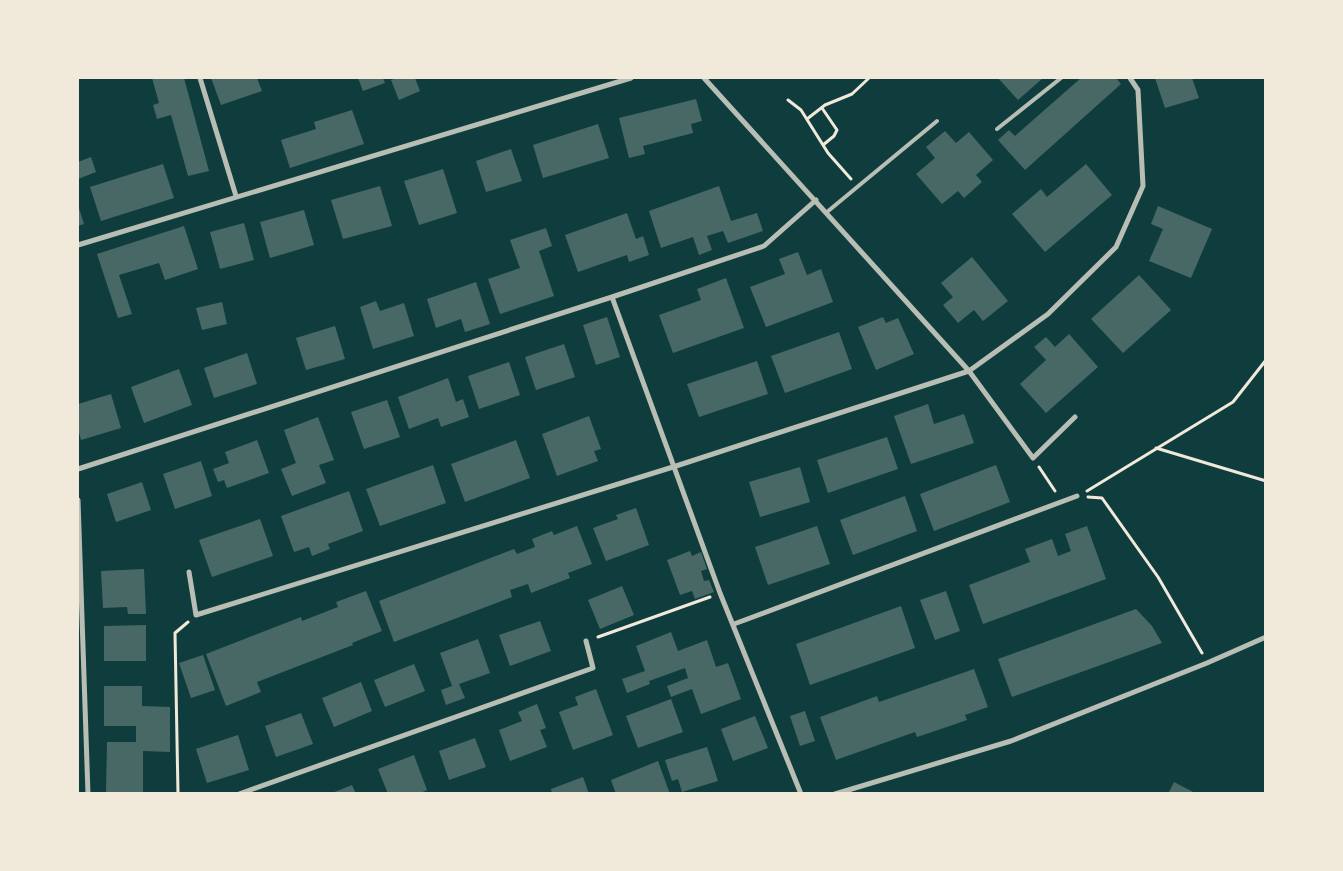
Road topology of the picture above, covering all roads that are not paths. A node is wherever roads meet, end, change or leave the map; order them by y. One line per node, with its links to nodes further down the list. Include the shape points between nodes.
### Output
1 (200, 78): 8 (street)
2 (630, 78): 8 (street)
3 (704, 78): 9 (street)
4 (1062, 78): 7 (lane)
5 (1130, 78): 13 (street, via 1138,90 1143,186 1116,247 1048,314)
6 (937, 121): 10 (lane)
7 (997, 129)
8 (236, 196): 11 (street)
9 (816, 200): 10 (street); 12 (street, via 764,246)
10 (827, 212): 13 (street)
11 (78, 245)
12 (612, 297): 15 (street); 16 (street)
13 (969, 371): 14 (street, via 1033,458); 15 (street)
14 (1075, 417)
15 (673, 467): 19 (street, via 196,615); 20 (street)
16 (78, 469)
17 (1078, 496): 20 (street)
18 (78, 500): 23 (street)
19 (190, 572)
20 (734, 624): 25 (street)
21 (1266, 637): 26 (street, via 1011,741)
22 (586, 641): 24 (street, via 593,668)
23 (88, 794)
24 (239, 794)
25 (801, 794)
26 (835, 794)

